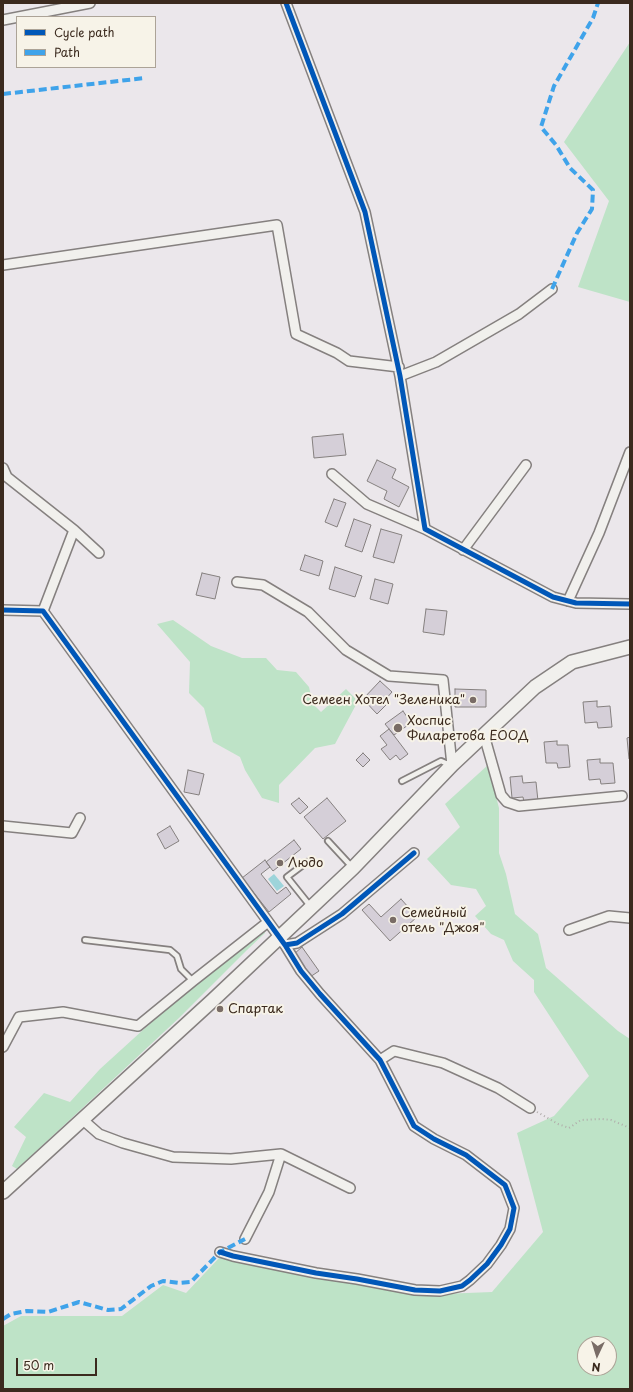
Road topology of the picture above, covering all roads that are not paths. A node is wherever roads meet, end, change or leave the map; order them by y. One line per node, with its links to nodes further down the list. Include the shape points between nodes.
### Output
1 (90, 3): 3 (street)
2 (286, 3): 8 (street, via 365,212)
3 (23, 16)
4 (16, 17): 5 (street)
5 (3, 20)
6 (3, 265): 8 (street, via 277,225 296,334 349,361)
7 (552, 289): 8 (street, via 519,314 436,362)
8 (399, 372): 13 (street)
9 (630, 452): 18 (street)
10 (526, 465): 15 (street)
11 (3, 468): 14 (street, via 8,477)
12 (332, 474): 13 (street, via 367,504)
13 (425, 529): 15 (street)
14 (74, 530): 16 (street); 21 (street)
15 (463, 550): 18 (street, via 553,597)
16 (99, 553)
17 (237, 582): 24 (street, via 263,585 308,612 346,650 389,676 443,680)
18 (568, 601): 19 (street)
19 (630, 604)
20 (3, 610): 21 (street)
21 (43, 611): 35 (street)
22 (630, 647): 23 (main road, via 572,662 535,687)
23 (484, 735): 24 (main road); 26 (street, via 501,794 507,802 519,806)
24 (452, 766): 25 (lane, via 440,761); 32 (main road)
25 (402, 781)
26 (622, 796)
27 (80, 818): 28 (street, via 72,833)
28 (3, 826)
29 (328, 841): 32 (lane)
30 (414, 853): 38 (street, via 342,914 297,943)
31 (307, 862): 33 (lane, via 287,877)
32 (353, 868): 33 (main road)
33 (311, 907): 38 (main road)
34 (630, 918): 36 (street, via 609,916)
35 (268, 922): 38 (street); 39 (street)
36 (568, 930)
37 (85, 940): 39 (lane, via 170,950 177,956 181,969)
38 (282, 941): 41 (street, via 301,971); 43 (main road)
39 (193, 981): 40 (street, via 138,1026 64,1012 19,1017)
40 (3, 1047)
41 (380, 1060): 42 (street, via 394,1051 443,1064 498,1088); 48 (street, via 414,1126 466,1155 505,1185 514,1208 510,1229 487,1264 462,1286 440,1291 415,1290 316,1273)
42 (530, 1108)
43 (83, 1120): 44 (street, via 99,1134 173,1157 231,1159); 46 (main road)
44 (281, 1154): 45 (street); 47 (street, via 269,1192)
45 (350, 1188)
46 (3, 1192)
47 (245, 1239)
48 (220, 1252)

